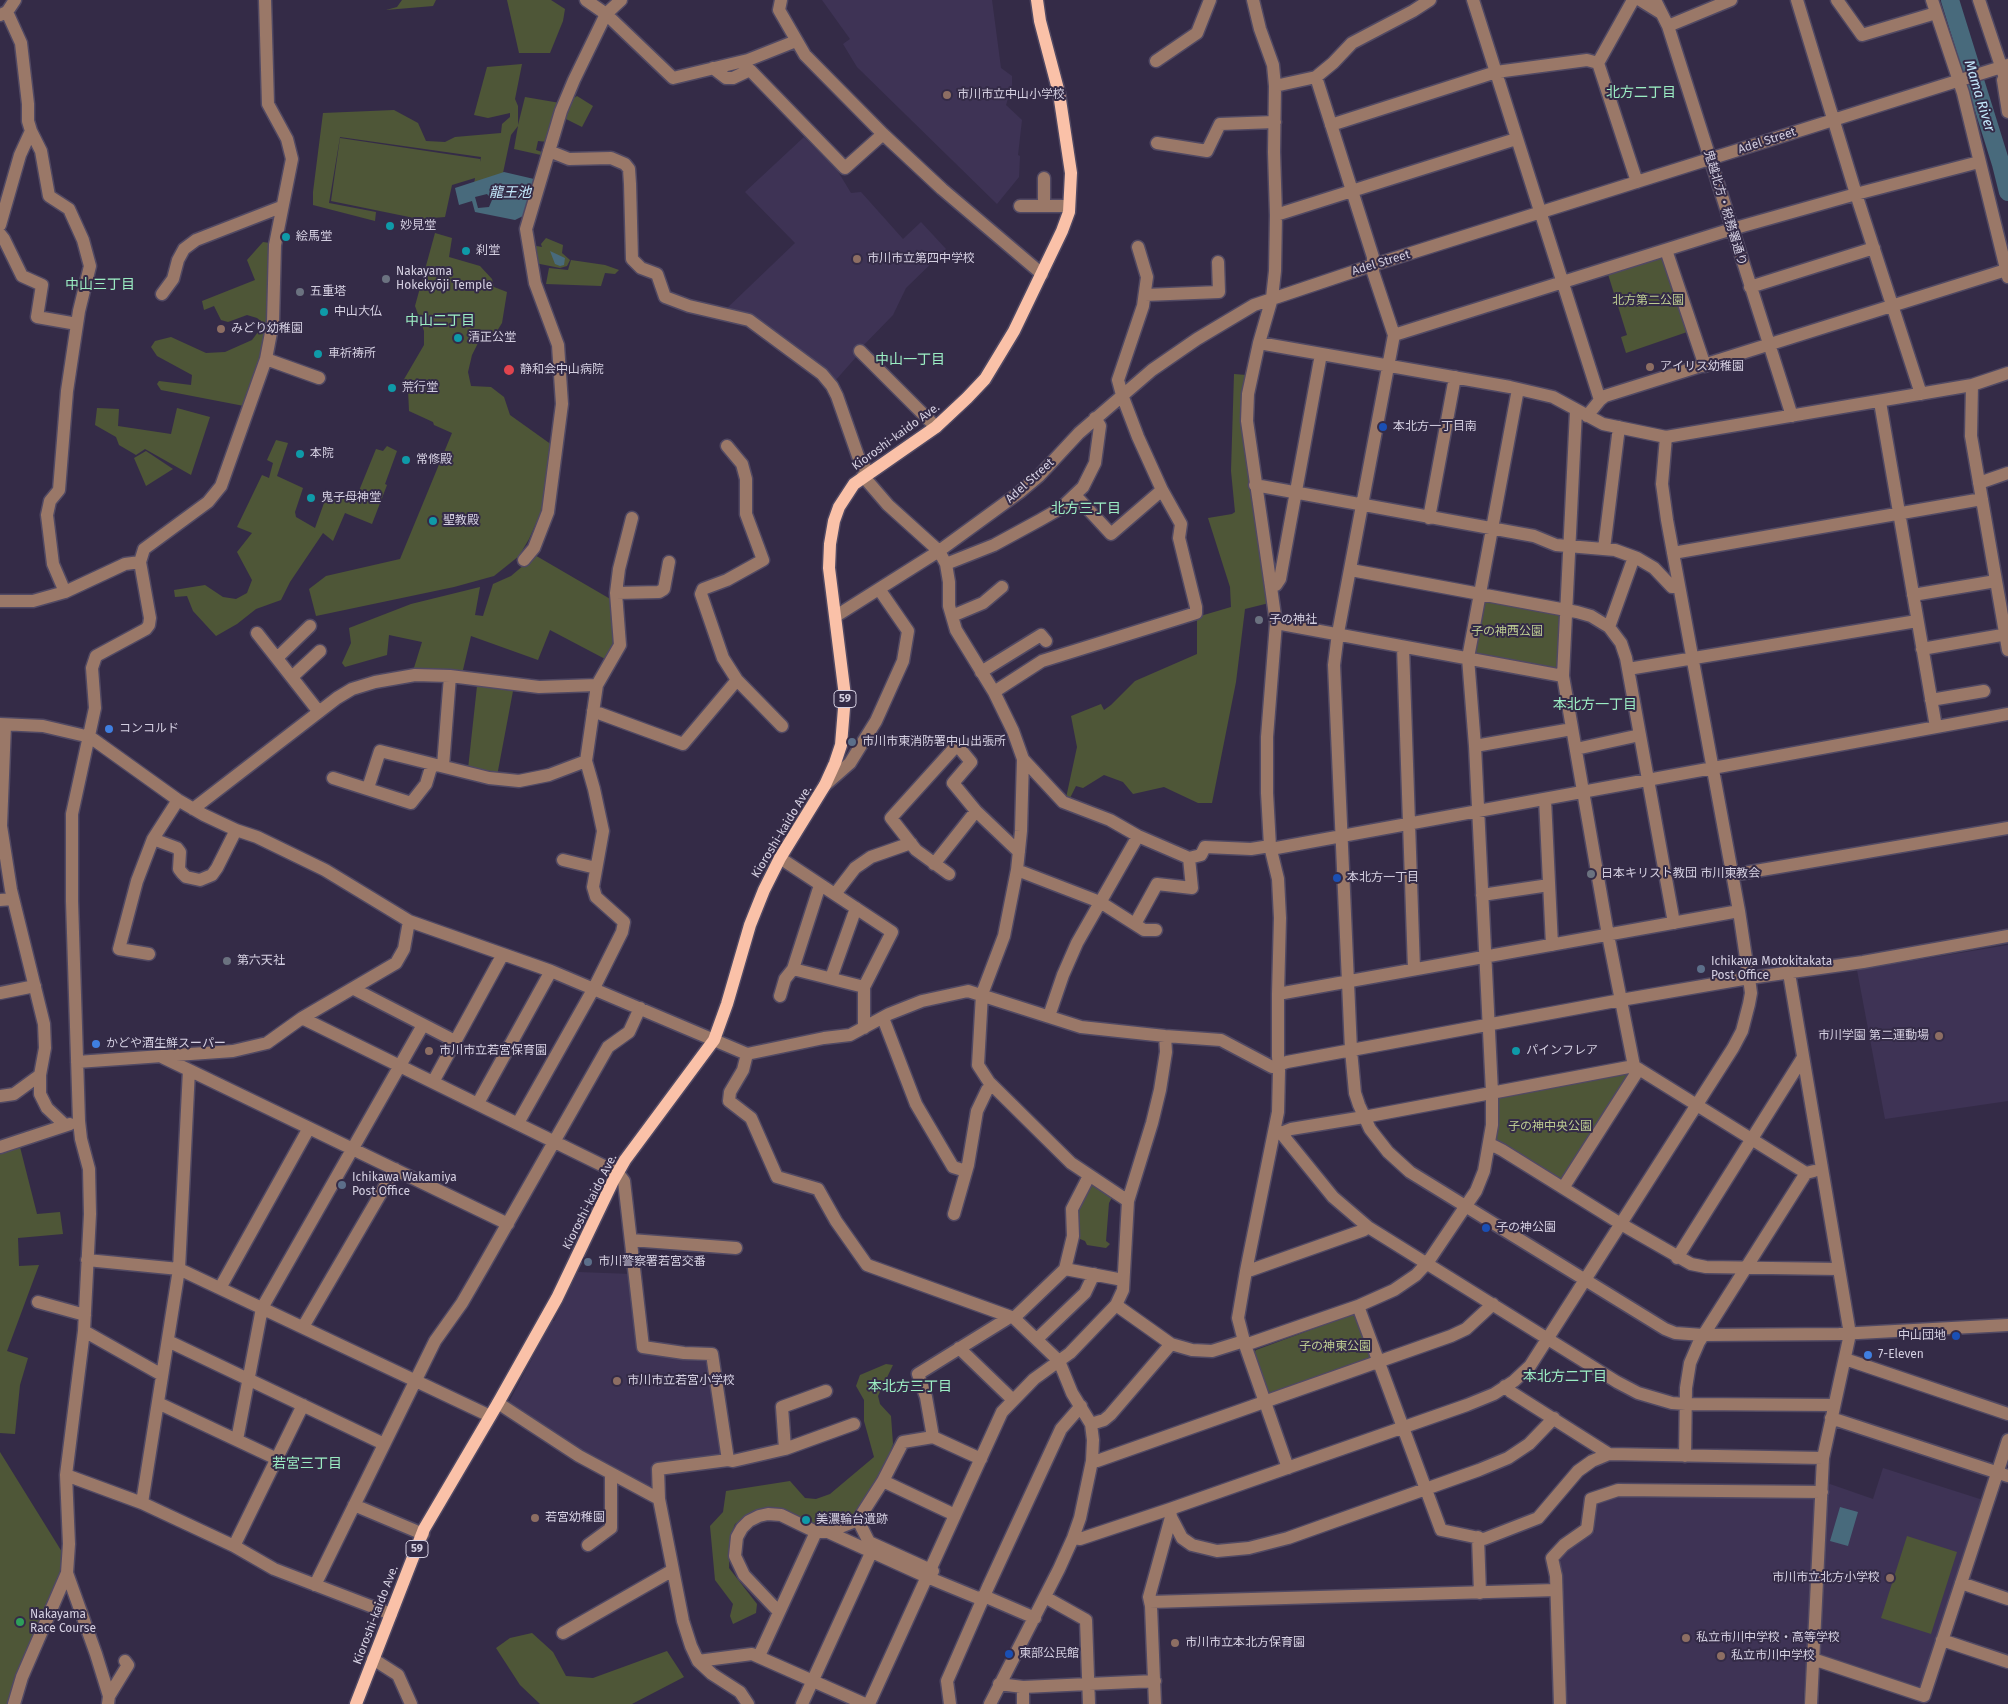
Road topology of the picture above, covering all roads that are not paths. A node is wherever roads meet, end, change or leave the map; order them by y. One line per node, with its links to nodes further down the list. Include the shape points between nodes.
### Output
1 (15, 0): 21 (street)
2 (264, 0): 52 (street, via 268,104 292,159)
3 (586, 0): 22 (street)
4 (620, 0): 22 (street)
5 (781, 0): 24 (street, via 779,10)
6 (1037, 0): 51 (main road, Kioroshi-kaido Ave. / 59, via 1059,93 1071,172)
7 (1210, 0): 25 (street, via 1197,33)
8 (1253, 0): 32 (street, via 1273,65)
9 (1430, 0): 30 (street, via 1352,43)
10 (1473, 0): 29 (street)
11 (1633, 0): 26 (street)
12 (1640, 0): 19 (street)
13 (1655, 0): 19 (street, 鬼越北方・税務署通り)
14 (1732, 0): 23 (street)
15 (1797, 0): 35 (street)
16 (1837, 0): 20 (street, via 1862,35)
17 (1932, 0): 20 (street)
18 (1979, 0): 27 (street)
19 (1661, 13): 23 (street, 鬼越北方・税務署通り)
20 (1936, 13): 31 (street)
21 (3, 14): 38 (street, via 20,43)
22 (606, 14): 28 (street, via 673,78); 42 (street, via 561,111)
23 (1668, 26): 43 (street, 鬼越北方・税務署通り)
24 (796, 41): 28 (street, via 748,60); 39 (street)
25 (1156, 61)
26 (1598, 63): 29 (street, via 1587,60); 46 (street)
27 (2005, 66): 31 (street, Adel Street); 33 (street); 34 (street)
28 (714, 68): 39 (street, via 726,78 750,70 845,168)
29 (1496, 72): 37 (street); 40 (street)
30 (1316, 77): 32 (street); 37 (street)
31 (1961, 81): 35 (street, Adel Street); 44 (street)
32 (1275, 86): 36 (street)
33 (2008, 87)
34 (2008, 112)
35 (1833, 120): 43 (street, Adel Street); 48 (street)
36 (1274, 122): 41 (street, via 1220,124 1207,151); 54 (street)
37 (1331, 125): 47 (street)
38 (31, 131): 55 (street, via 20,155); 71 (street, via 41,151 49,196 68,209 83,240 90,266)
39 (883, 134): 63 (street)
40 (1516, 139): 47 (street); 53 (street)
41 (1157, 143)
42 (549, 151): 97 (street, via 569,159 611,158 625,164 629,169 632,259 641,268 657,274 666,296 689,306 749,320 822,374 837,396); 114 (street, via 526,235 536,283 558,345 562,404 548,512 534,548)
43 (1710, 160): 46 (street, Adel Street); 56 (street, 鬼越北方・税務署通り)
44 (1979, 162): 48 (street); 64 (street)
45 (1044, 178): 50 (street)
46 (1637, 182): 53 (street, Adel Street)
47 (1352, 192): 54 (street); 62 (street)
48 (1856, 194): 56 (street); 59 (street)
49 (1020, 206): 50 (street)
50 (1044, 206): 51 (street)
51 (1070, 206): 63 (main road, Kioroshi-kaido Ave. / 59)
52 (282, 207): 67 (street, via 196,240 184,249); 77 (street, via 275,246 273,322)
53 (1540, 213): 62 (street, Adel Street); 65 (street)
54 (1276, 215): 69 (street)
55 (0, 225)
56 (1732, 229): 60 (street); 66 (street, 鬼越北方・税務署通り)
57 (0, 234): 71 (street, via 22,276 42,285 37,317)
58 (1138, 247): 68 (street, via 1147,277)
59 (1874, 248): 66 (street); 70 (street)
60 (1666, 250): 65 (street); 79 (street)
61 (1218, 262): 68 (street, via 1219,292)
62 (1373, 266): 69 (street, Adel Street); 72 (street)
63 (1042, 274): 92 (main road, Kioroshi-kaido Ave. / 59, via 1005,348 985,379)
64 (2007, 274): 70 (street)
65 (1562, 282): 72 (street); 87 (street)
66 (1750, 287): 74 (street, 鬼越北方・税務署通り)
67 (162, 294)
68 (1145, 295): 86 (street, via 1118,380)
69 (1272, 298): 73 (street); 86 (street, Adel Street, via 1197,339)
70 (1893, 307): 74 (street); 85 (street)
71 (77, 324): 124 (street, via 67,391 59,490 50,501 47,515 54,564)
72 (1394, 335): 78 (street)
73 (1259, 343): 76 (street); 99 (street, via 1248,394 1247,421)
74 (1769, 346): 79 (street); 90 (street, 鬼越北方・税務署通り)
75 (860, 351): 92 (street)
76 (1321, 354): 78 (street); 101 (street)
77 (266, 359): 82 (street); 115 (street, via 221,486 208,502 144,549)
78 (1388, 366): 81 (street); 104 (street)
79 (1705, 366): 87 (street)
80 (2008, 373): 83 (street)
81 (1455, 377): 84 (street); 107 (street)
82 (319, 378)
83 (1972, 385): 85 (street); 98 (street, via 1971,436)
84 (1518, 389): 89 (street, via 1553,397); 108 (street)
85 (1920, 394): 88 (street)
86 (1122, 395): 91 (street, Adel Street); 100 (street)
87 (1600, 400): 89 (street)
88 (1880, 402): 90 (street); 105 (street)
89 (1582, 413): 93 (street, via 1603,424); 109 (street)
90 (1792, 416): 94 (street)
91 (1095, 418): 102 (street, via 1100,426 1095,463 1083,487); 111 (street, Adel Street, via 1039,476)
92 (936, 427): 97 (main road, Kioroshi-kaido Ave. / 59)
93 (1619, 427): 94 (street); 110 (street)
94 (1666, 437): 112 (street, via 1662,484)
95 (727, 446): 152 (street, via 742,464 746,478 746,514 764,560 703,589 701,594 723,658)
96 (2008, 473): 98 (street)
97 (866, 475): 111 (street, via 888,505); 130 (main road, Kioroshi-kaido Ave. / 59, via 846,495 834,522 829,568)
98 (1979, 483): 103 (street)
99 (1255, 485): 101 (street); 122 (street)
100 (1162, 490): 102 (street, via 1111,534); 155 (street, via 1181,524 1179,538 1196,613 1042,662)
101 (1297, 493): 104 (street); 122 (street, via 1280,579)
102 (1075, 495): 117 (street, via 1061,508 994,545)
103 (1982, 499): 105 (street); 119 (street)
104 (1363, 505): 107 (street); 118 (street)
105 (1899, 515): 112 (street); 127 (street)
106 (632, 518): 125 (street)
107 (1429, 518): 108 (street)
108 (1493, 529): 109 (street, via 1534,536 1556,546); 126 (street)
109 (1571, 546): 110 (street); 129 (street)
110 (1604, 549): 113 (street)
111 (939, 551): 117 (street); 123 (street, Adel Street)
112 (1673, 553): 120 (street)
113 (1634, 557): 120 (street, via 1654,568 1672,587); 135 (street)
114 (524, 560)
115 (140, 562): 124 (street, via 125,564); 165 (street, via 150,618 146,629 96,656 92,668 95,708)
116 (669, 562): 125 (street, via 664,589 659,592)
117 (946, 564): 131 (street)
118 (1351, 570): 126 (street); 137 (street)
119 (1996, 581): 127 (street); 138 (street)
120 (1678, 586): 146 (street)
121 (1002, 587): 131 (street, via 983,603)
122 (1271, 587): 133 (street)
123 (879, 589): 130 (street, Adel Street); 174 (street, via 908,631 903,661 876,720 850,763)
124 (65, 592): 128 (street, via 33,601)
125 (616, 593): 153 (street, via 620,645)
126 (1480, 594): 129 (street); 145 (street)
127 (1913, 595): 132 (street)
128 (0, 601)
129 (1567, 610): 135 (street, via 1591,616); 150 (street)
130 (836, 616): 174 (main road, Kioroshi-kaido Ave. / 59, via 845,711 841,745)
131 (952, 616): 148 (street, via 956,630)
132 (1917, 621): 141 (street); 146 (street)
133 (1276, 623): 137 (street); 189 (street, via 1267,737)
134 (310, 626): 144 (street)
135 (1609, 627): 147 (street, via 1621,643)
136 (257, 633): 144 (street)
137 (1338, 633): 140 (street); 186 (street, via 1334,665)
138 (2007, 634): 141 (street); 142 (street)
139 (1046, 641): 148 (street, via 1041,635)
140 (1403, 646): 145 (street); 182 (street)
141 (1922, 649): 156 (street)
142 (2008, 650)
143 (320, 651): 151 (street)
144 (277, 658): 151 (street)
145 (1468, 658): 150 (street); 166 (street)
146 (1692, 659): 147 (street); 171 (street)
147 (1628, 669): 164 (street)
148 (982, 672): 155 (street)
149 (450, 676): 153 (street, via 539,687); 158 (street, via 415,675 375,682 352,689); 170 (street)
150 (1563, 676): 163 (street)
151 (292, 677): 158 (street)
152 (737, 680): 157 (street, via 683,744); 161 (street)
153 (597, 685): 157 (street)
154 (1984, 691): 156 (street)
155 (994, 692): 168 (street)
156 (1931, 700): 162 (street)
157 (593, 711): 169 (street)
158 (319, 712): 179 (street)
159 (2008, 714): 162 (street)
160 (2, 724): 165 (street, via 43,726); 203 (street, via 1,826)
161 (782, 726)
162 (1936, 727): 171 (street)
163 (1572, 729): 166 (street); 167 (street)
164 (1640, 735): 167 (street); 173 (street)
165 (90, 737): 178 (street); 247 (street, via 72,814)
166 (1475, 746): 181 (street)
167 (1576, 749): 176 (street)
168 (1023, 759): 185 (street, via 1062,802 1110,820); 190 (street)
169 (586, 761): 170 (street, via 549,775 519,781 489,778); 195 (street, via 603,831)
170 (438, 765): 175 (street, via 411,803); 175 (street, via 380,751)
171 (1712, 768): 173 (street); 198 (street)
172 (333, 778): 175 (street)
173 (1648, 780): 176 (street); 208 (street)
174 (825, 785): 191 (main road, Kioroshi-kaido Ave. / 59)
175 (368, 788)
176 (1583, 792): 177 (street); 211 (street)
177 (1545, 799): 181 (street); 200 (street)
178 (178, 800): 179 (street); 187 (street)
179 (193, 809): 184 (street)
180 (976, 811): 188 (street, via 953,783 971,762 956,745 890,818); 190 (street); 194 (street)
181 (1478, 811): 182 (street); 202 (street)
182 (1410, 824): 186 (street); 218 (street)
183 (2008, 828): 198 (street)
184 (236, 830): 187 (street, via 218,868 200,880 186,877 179,869 180,852 177,848); 207 (street, via 325,870)
185 (1138, 836): 192 (street); 204 (street)
186 (1342, 837): 189 (street); 223 (street)
187 (153, 839): 214 (street, via 137,881 119,948)
188 (911, 844): 194 (street); 201 (street, via 870,857 855,868)
189 (1270, 848): 192 (street, via 1205,846 1201,855); 230 (street, via 1278,879)
190 (1019, 852): 196 (street)
191 (780, 858): 199 (street); 241 (main road, Kioroshi-kaido Ave. / 59, via 750,925)
192 (1189, 858): 209 (street, via 1192,888 1157,884)
193 (563, 860): 195 (street)
194 (934, 864): 197 (street)
195 (596, 868): 226 (street, via 593,887 596,897 624,922)
196 (1017, 870): 204 (street); 229 (street, via 1004,936)
197 (949, 874)
198 (1732, 875): 206 (street)
199 (820, 885): 201 (street); 217 (street)
200 (1549, 885): 202 (street); 213 (street)
201 (835, 894): 205 (street)
202 (1482, 895): 216 (street)
203 (6, 899): 224 (street)
204 (1100, 902): 209 (street); 234 (street, via 1067,967)
205 (856, 908): 221 (street); 225 (street, via 892,932)
206 (1739, 911): 208 (street); 222 (street)
207 (409, 921): 215 (street); 227 (street, via 404,949 396,963)
208 (1674, 923): 211 (street)
209 (1135, 924): 210 (street, via 1144,930)
210 (1156, 930)
211 (1608, 935): 213 (street); 232 (street)
212 (2008, 936): 220 (street)
213 (1552, 945): 216 (street)
214 (149, 954)
215 (503, 954): 219 (street); 242 (street)
216 (1485, 956): 218 (street); 238 (street)
217 (793, 969): 221 (street); 231 (street, via 784,978)
218 (1414, 970): 223 (street)
219 (551, 971): 226 (street); 257 (street)
220 (1789, 973): 222 (street); 246 (street)
221 (831, 978): 225 (street)
222 (1750, 978): 232 (street); 258 (street, via 1742,1031)
223 (1347, 982): 230 (street); 243 (street)
224 (35, 986): 228 (street); 252 (street, via 44,1024 45,1048)
225 (864, 986): 239 (street)
226 (594, 988): 233 (street); 261 (street)
227 (354, 989): 235 (street); 237 (street)
228 (0, 993)
229 (982, 994): 234 (street); 236 (street, via 968,991 922,1001); 254 (street, via 978,1065)
230 (1278, 994): 248 (street)
231 (780, 996)
232 (1621, 1000): 238 (street); 250 (street)
233 (640, 1008): 241 (street); 266 (street, via 629,1032 608,1047)
234 (1049, 1016): 240 (street, via 1081,1027)
235 (302, 1018): 245 (street, via 267,1043 257,1046); 249 (street)
236 (883, 1018): 239 (street); 272 (street, via 916,1104 953,1167)
237 (423, 1025): 242 (street); 249 (street)
238 (1488, 1025): 243 (street); 255 (street)
239 (864, 1028): 244 (street, via 850,1035)
240 (1165, 1036): 248 (street, via 1221,1040 1272,1067); 277 (street, via 1160,1090)
241 (714, 1040): 244 (street); 273 (main road, Kioroshi-kaido Ave. / 59)
242 (455, 1041): 253 (street)
243 (1351, 1050): 248 (street); 259 (street, via 1356,1093)
244 (747, 1054): 303 (street, via 729,1101 751,1118 777,1177 818,1188 836,1221 867,1265)
245 (162, 1057): 247 (street); 251 (street)
246 (1802, 1059): 265 (street); 271 (street)
247 (77, 1062): 260 (street)
248 (1279, 1064): 264 (street)
249 (398, 1065): 253 (street); 269 (street)
250 (1637, 1068): 255 (street); 258 (street); 276 (street)
251 (189, 1070): 263 (street); 289 (street)
252 (40, 1075): 256 (street, via 14,1094); 262 (street, via 40,1094 47,1108)
253 (433, 1082): 257 (street)
254 (993, 1086): 272 (street, via 987,1090 977,1111); 275 (street, via 1071,1163)
255 (1492, 1092): 259 (street); 267 (street)
256 (0, 1096)
257 (478, 1104): 261 (street)
258 (1697, 1105): 265 (street); 281 (street)
259 (1364, 1117): 264 (street); 278 (street, via 1377,1139 1398,1162)
260 (79, 1121): 262 (street); 286 (street, via 89,1169)
261 (518, 1123): 266 (street)
262 (64, 1125): 268 (street)
263 (309, 1128): 269 (street); 296 (street)
264 (1278, 1131): 282 (street, via 1333,1197); 291 (street)
265 (1752, 1140): 274 (street); 285 (street)
266 (555, 1141): 273 (street); 280 (street)
267 (1490, 1144): 276 (street); 278 (street, via 1484,1171)
268 (0, 1147)
269 (352, 1148): 270 (street); 301 (street)
270 (395, 1169): 280 (street); 305 (street)
271 (1821, 1170): 274 (street); 292 (street)
272 (966, 1171): 279 (street)
273 (618, 1173): 283 (street, via 624,1180); 326 (main road, Kioroshi-kaido Ave. / 59, via 557,1298)
274 (1806, 1174): 288 (street)
275 (1089, 1176): 277 (street); 290 (street, via 1072,1209 1073,1236)
276 (1563, 1188): 281 (street)
277 (1128, 1201): 294 (street)
278 (1465, 1207): 287 (street); 295 (street)
279 (954, 1214)
280 (508, 1224): 320 (street, via 462,1303 435,1341)
281 (1621, 1224): 285 (street); 295 (street)
282 (1368, 1227): 287 (street); 291 (street, via 1356,1234)
283 (631, 1240): 284 (street); 347 (street, via 643,1347 712,1354)
284 (736, 1248)
285 (1677, 1258): 288 (street, via 1706,1267)
286 (87, 1260): 289 (street); 302 (street)
287 (1427, 1263): 299 (street); 300 (street, via 1394,1290)
288 (1746, 1268): 292 (street); 308 (street)
289 (179, 1269): 296 (street); 311 (street)
290 (1065, 1269): 293 (street); 303 (street)
291 (1246, 1270): 312 (street, via 1238,1318)
292 (1838, 1270): 307 (street)
293 (1094, 1274): 294 (street); 309 (street, via 1085,1293)
294 (1123, 1280): 298 (street)
295 (1585, 1281): 308 (street, via 1657,1326); 310 (street)
296 (220, 1288): 301 (street)
297 (38, 1302): 302 (street)
298 (1116, 1304): 313 (street); 316 (street)
299 (1493, 1304): 310 (street); 317 (street, via 1466,1329)
300 (1358, 1306): 312 (street); 317 (street)
301 (262, 1308): 305 (street); 319 (street)
302 (84, 1315): 306 (street)
303 (1012, 1317): 309 (street); 314 (street)
304 (2008, 1325): 307 (street)
305 (303, 1328): 320 (street)
306 (84, 1331): 318 (street); 352 (street)
307 (1850, 1334): 308 (street); 315 (street)
308 (1703, 1335): 327 (street, via 1690,1363)
309 (1037, 1339): 316 (street)
310 (1548, 1339): 321 (street, via 1530,1366); 327 (street, via 1638,1392)
311 (168, 1341): 318 (street); 319 (street)
312 (1244, 1343): 313 (street, via 1212,1351); 324 (street)
313 (1171, 1344): 336 (street, via 1110,1415)
314 (959, 1348): 323 (street); 338 (street, via 918,1374)
315 (1845, 1359): 329 (street); 331 (street)
316 (1060, 1361): 323 (street, via 1034,1379); 330 (street, via 1072,1393)
317 (1378, 1362): 324 (street); 337 (street)
318 (162, 1375): 325 (street)
319 (248, 1379): 328 (street); 339 (street)
320 (415, 1381): 332 (street); 341 (street)
321 (1505, 1386): 333 (street); 337 (street, via 1494,1394)
322 (826, 1391): 342 (street, via 782,1407)
323 (1013, 1400): 348 (street, via 1002,1412)
324 (1265, 1402): 349 (street); 350 (street)
325 (158, 1403): 339 (street); 358 (street)
326 (498, 1403): 332 (main road, Kioroshi-kaido Ave. / 59); 353 (street)
327 (1686, 1404): 329 (street); 344 (street)
328 (303, 1405): 341 (street); 346 (street)
329 (1834, 1405): 334 (street)
330 (1081, 1406): 336 (street); 377 (street, via 1061,1429)
331 (2008, 1414)
332 (490, 1416): 364 (main road, Kioroshi-kaido Ave. / 59)
333 (1554, 1418): 343 (street); 355 (street, via 1529,1444 1508,1458)
334 (1831, 1418): 345 (street); 351 (street)
335 (854, 1424): 342 (street)
336 (1091, 1424): 349 (street)
337 (1403, 1428): 350 (street); 355 (street)
338 (933, 1437): 348 (street); 354 (street, via 903,1442)
339 (237, 1440): 346 (street)
340 (2008, 1440): 351 (street)
341 (384, 1444): 359 (street)
342 (785, 1449): 347 (street)
343 (1608, 1454): 344 (street); 365 (street, via 1578,1471 1538,1518 1484,1538)
344 (1685, 1456): 345 (street)
345 (1823, 1458): 356 (street)
346 (277, 1459): 368 (street)
347 (728, 1460): 357 (street, via 658,1469)
348 (981, 1460): 361 (street)
349 (1092, 1461): 366 (street)
350 (1288, 1468): 360 (street)
351 (2003, 1474): 373 (street)
352 (66, 1475): 358 (street); 371 (street)
353 (611, 1475): 357 (street); 367 (street, via 611,1528)
354 (883, 1482): 361 (street); 362 (street)
355 (1425, 1489): 360 (street, via 1298,1535 1249,1548 1217,1550 1192,1545 1182,1538); 365 (street, via 1441,1530)
356 (1822, 1492): 375 (street, via 1618,1490 1591,1499 1587,1529 1552,1558); 387 (street)
357 (659, 1499): 370 (street)
358 (142, 1503): 368 (street)
359 (354, 1505): 364 (street); 374 (street)
360 (1170, 1513): 366 (street, via 1080,1539); 380 (street)
361 (955, 1515): 372 (street)
362 (858, 1520): 363 (street); 372 (street, via 869,1542)
363 (822, 1532): 369 (street); 381 (street); 381 (street, via 781,1515 768,1514 749,1521 737,1537 735,1556 744,1575)
364 (423, 1534): 382 (main road, Kioroshi-kaido Ave. / 59)
365 (1478, 1537): 376 (street)
366 (1073, 1538): 378 (street)
367 (588, 1545)
368 (234, 1546): 374 (street)
369 (871, 1553): 372 (street); 392 (street)
370 (673, 1570): 384 (street); 390 (street, via 685,1628)
371 (67, 1573): 397 (street); 398 (street, via 22,1677)
372 (928, 1573): 377 (street, via 978,1598); 404 (street)
373 (1961, 1583): 379 (street); 385 (street)
374 (315, 1585): 382 (street)
375 (1556, 1590): 376 (street); 410 (street)
376 (1480, 1593): 380 (street)
377 (984, 1596): 383 (street); 405 (street, via 947,1681)
378 (1045, 1597): 383 (street); 395 (street, via 1086,1620)
379 (2008, 1599)
380 (1150, 1602): 393 (street)
381 (779, 1612): 386 (street)
382 (391, 1614): 388 (main road, Kioroshi-kaido Ave. / 59)
383 (1035, 1618): 394 (street)
384 (563, 1633)
385 (1942, 1640): 387 (street, via 1924,1696); 391 (street)
386 (759, 1656): 390 (street, via 752,1654); 392 (street)
387 (1813, 1659): 411 (street)
388 (373, 1660): 399 (main road, Kioroshi-kaido Ave. / 59); 400 (street, via 398,1675)
389 (125, 1661): 397 (street, via 128,1665)
390 (698, 1661): 401 (street, via 740,1692)
391 (2008, 1662)
392 (813, 1680): 402 (street); 403 (street)
393 (1155, 1681): 395 (street); 409 (street)
394 (999, 1684): 396 (street); 406 (street)
395 (1088, 1685): 396 (street); 408 (street)
396 (1023, 1687): 407 (street)
397 (109, 1700)
398 (14, 1704)
399 (356, 1704)
400 (411, 1704)
401 (748, 1704)
402 (802, 1704)
403 (865, 1704)
404 (869, 1704)
405 (950, 1704)
406 (990, 1704)
407 (1024, 1704)
408 (1089, 1704)
409 (1155, 1704)
410 (1560, 1704)
411 (1811, 1704)

